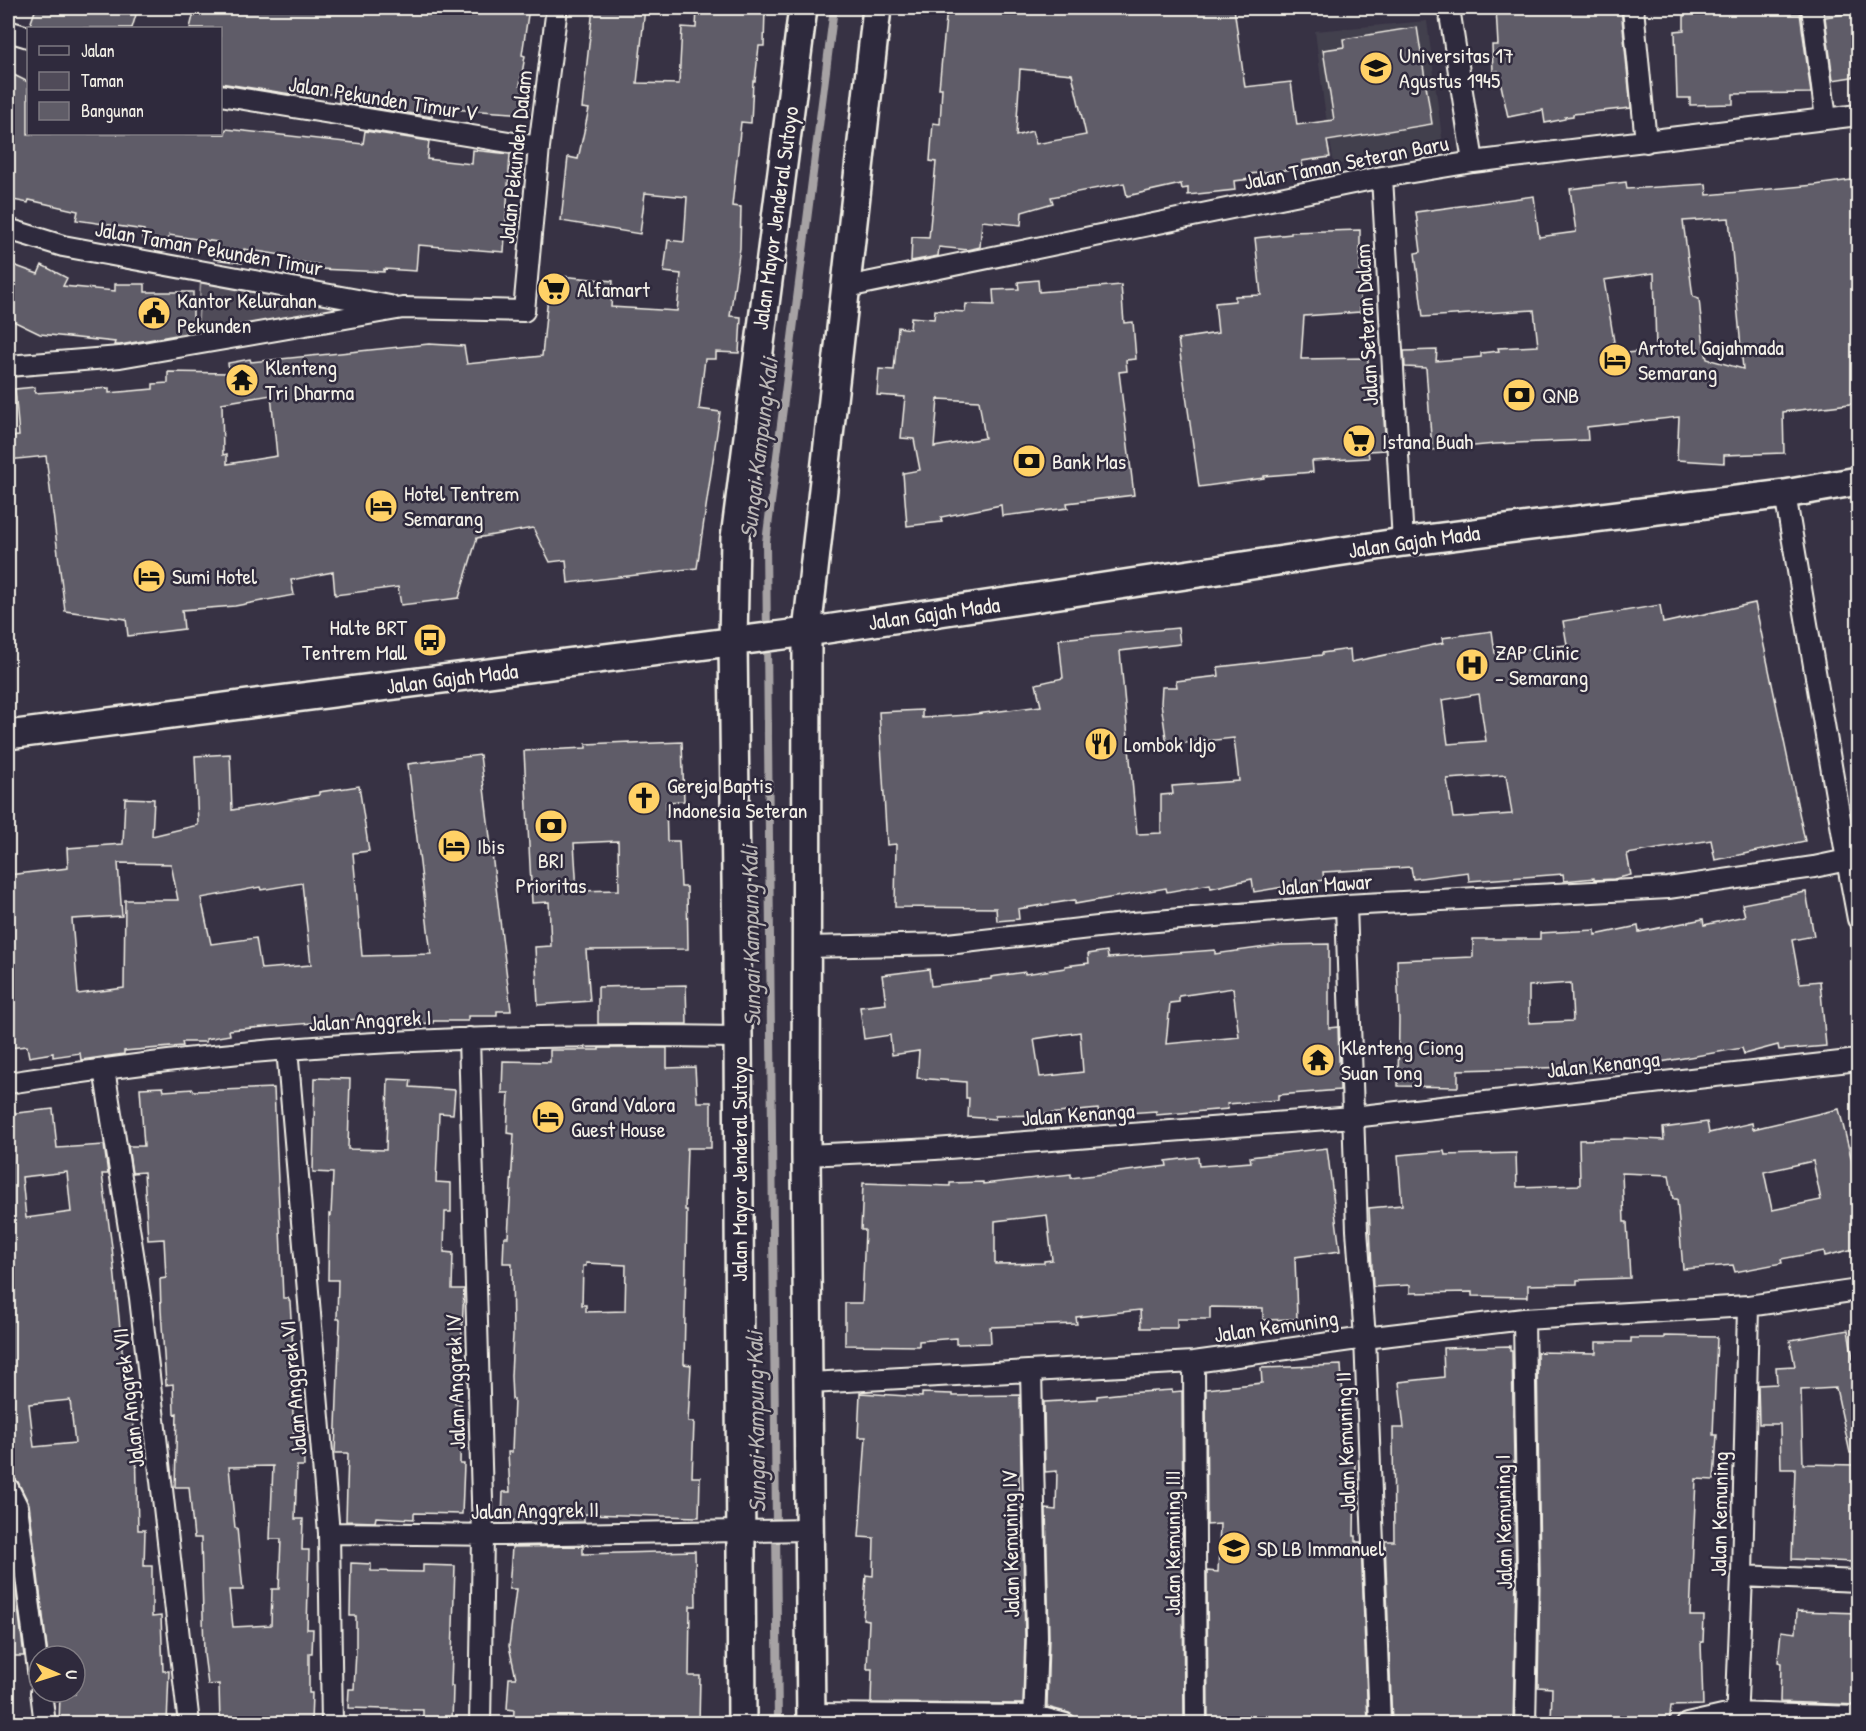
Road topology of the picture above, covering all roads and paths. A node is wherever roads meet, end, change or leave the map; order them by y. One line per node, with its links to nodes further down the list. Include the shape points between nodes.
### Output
1 (556, 8): 13 (street, Jalan Pekunden Dalam)
2 (803, 8): 25 (main road, Jalan Mayor Jenderal Sutoyo, via 735,538)
3 (877, 8): 17 (main road)
4 (1449, 8): 14 (street)
5 (1633, 8): 12 (street)
6 (1812, 8): 11 (street)
7 (8, 31): 8 (street)
8 (27, 37)
9 (222, 95): 13 (street, Jalan Pekunden Timur V)
10 (1858, 115): 11 (street, Jalan Taman Seteran Baru)
11 (1826, 119): 12 (street, Jalan Taman Seteran Baru)
12 (1646, 142): 14 (street, Jalan Taman Seteran Baru)
13 (538, 147): 19 (street, Jalan Pekunden Dalam)
14 (1473, 162): 15 (street, Jalan Taman Seteran Baru)
15 (1382, 177): 17 (street, Jalan Taman Seteran Baru); 23 (street, Jalan Seteran Dalam)
16 (8, 229): 18 (street, Jalan Taman Pekunden Timur, via 63,246)
17 (847, 287): 24 (main road)
18 (403, 308): 19 (street, Jalan Taman Pekunden Timur); 20 (street, Jalan Taman Pekunden Timur, via 120,357)
19 (524, 311)
20 (8, 366)
21 (1858, 481): 22 (main road, Jalan Gajah Mada)
22 (1785, 494): 23 (main road, Jalan Gajah Mada); 27 (street)
23 (1403, 542): 24 (main road, Jalan Gajah Mada)
24 (805, 632): 25 (main road, Jalan Gajah Mada); 30 (main road)
25 (740, 640): 26 (main road, Jalan Gajah Mada); 31 (main road, Jalan Mayor Jenderal Sutoyo)
26 (8, 735)
27 (1846, 860): 28 (street, Jalan Mawar, via 1668,888); 29 (street)
28 (1346, 905): 30 (street, Jalan Mawar, via 948,944); 37 (street)
29 (1858, 920)
30 (806, 947): 38 (main road)
31 (738, 1037): 32 (street, Jalan Anggrek I); 48 (main road, Jalan Mayor Jenderal Sutoyo)
32 (469, 1038): 33 (street, Jalan Anggrek I); 50 (street, Jalan Anggrek IV)
33 (287, 1049): 35 (street, Jalan Anggrek I); 49 (street, Jalan Anggrek VI)
34 (1858, 1060): 37 (street, Jalan Kenanga)
35 (104, 1069): 36 (street, Jalan Anggrek I); 60 (street, Jalan Anggrek VII, via 140,1298)
36 (8, 1083)
37 (1353, 1117): 38 (street, Jalan Kenanga); 42 (street)
38 (806, 1155): 45 (main road)
39 (1858, 1290): 40 (street, Jalan Kemuning)
40 (1748, 1306): 41 (street, Jalan Kemuning); 51 (street, Jalan Kemuning)
41 (1524, 1319): 42 (street, Jalan Kemuning); 67 (street, Jalan Kemuning I, via 1528,1576)
42 (1365, 1338): 43 (street, Jalan Kemuning); 66 (street, Jalan Kemuning II)
43 (1194, 1362): 44 (street, Jalan Kemuning); 65 (street, Jalan Kemuning III)
44 (1031, 1371): 45 (street, Jalan Kemuning); 58 (street, Jalan Kemuning IV)
45 (810, 1383): 47 (main road)
46 (8, 1488): 53 (street, via 17,1506)
47 (804, 1530): 48 (street, Jalan Anggrek II); 57 (main road)
48 (746, 1531): 50 (street, Jalan Anggrek II); 63 (main road, Jalan Mayor Jenderal Sutoyo)
49 (329, 1533): 50 (street, Jalan Anggrek II); 61 (street, Jalan Anggrek VI)
50 (483, 1535): 62 (street, Jalan Anggrek IV)
51 (1742, 1576): 52 (street); 56 (street, Jalan Kemuning)
52 (1858, 1581)
53 (35, 1644)
54 (42, 1704): 59 (street)
55 (1858, 1717): 56 (street)
56 (1736, 1718): 68 (street)
57 (811, 1719): 58 (street)
58 (1034, 1720): 64 (street)
59 (45, 1724)
60 (189, 1724)
61 (332, 1724)
62 (480, 1724)
63 (742, 1724)
64 (1065, 1724)
65 (1196, 1724)
66 (1380, 1724)
67 (1525, 1724)
68 (1687, 1724)

